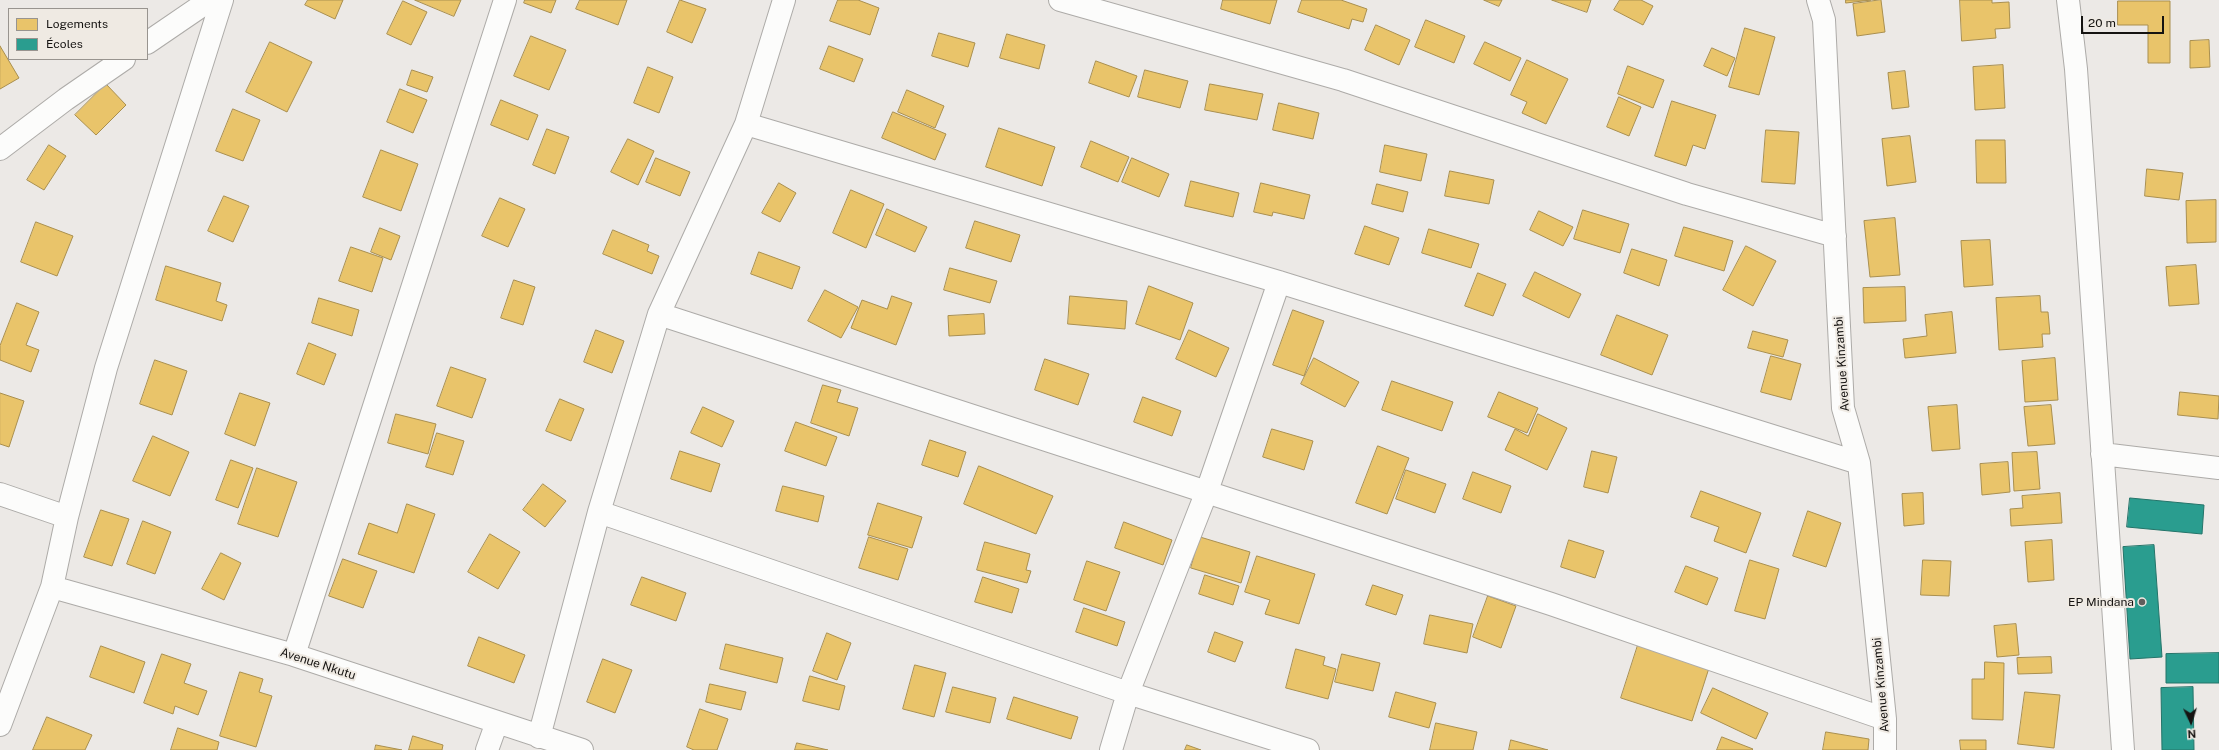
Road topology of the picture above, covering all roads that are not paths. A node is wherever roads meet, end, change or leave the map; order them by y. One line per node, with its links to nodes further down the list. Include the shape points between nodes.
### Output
1 (210, 0): 8 (street)
2 (222, 0): 21 (street, via 106,368)
3 (506, 0): 23 (street)
4 (784, 0): 10 (street)
5 (1060, 0): 12 (street, via 1343,80 1687,194)
6 (1818, 0): 12 (street, Avenue Kinzambi, via 1824,20)
7 (2068, 0): 15 (street, via 2076,69)
8 (148, 42)
9 (123, 60): 11 (street)
10 (746, 124): 13 (street); 14 (street)
11 (0, 149)
12 (1835, 236): 16 (street, Avenue Kinzambi, via 1843,408)
13 (1279, 282): 16 (street); 18 (street)
14 (659, 314): 18 (street); 20 (street)
15 (2102, 454): 17 (street); 34 (street)
16 (1859, 463): 25 (street, Avenue Kinzambi)
17 (2219, 468)
18 (1207, 491): 24 (street); 25 (street, via 1551,604)
19 (0, 494): 21 (street)
20 (599, 512): 24 (street); 28 (street)
21 (67, 517): 22 (street)
22 (52, 587): 23 (street, Avenue Nkutu); 27 (street)
23 (294, 655): 26 (street, Avenue Nkutu)
24 (1128, 693): 31 (street); 32 (street)
25 (1886, 719): 33 (street, Avenue Kinzambi)
26 (497, 722): 28 (street, Avenue Nkutu); 29 (street)
27 (0, 725)
28 (539, 737): 30 (street, Avenue Nkutu)
29 (487, 750)
30 (582, 750)
31 (1111, 750)
32 (1308, 750)
33 (1885, 750)
34 (2123, 750)

